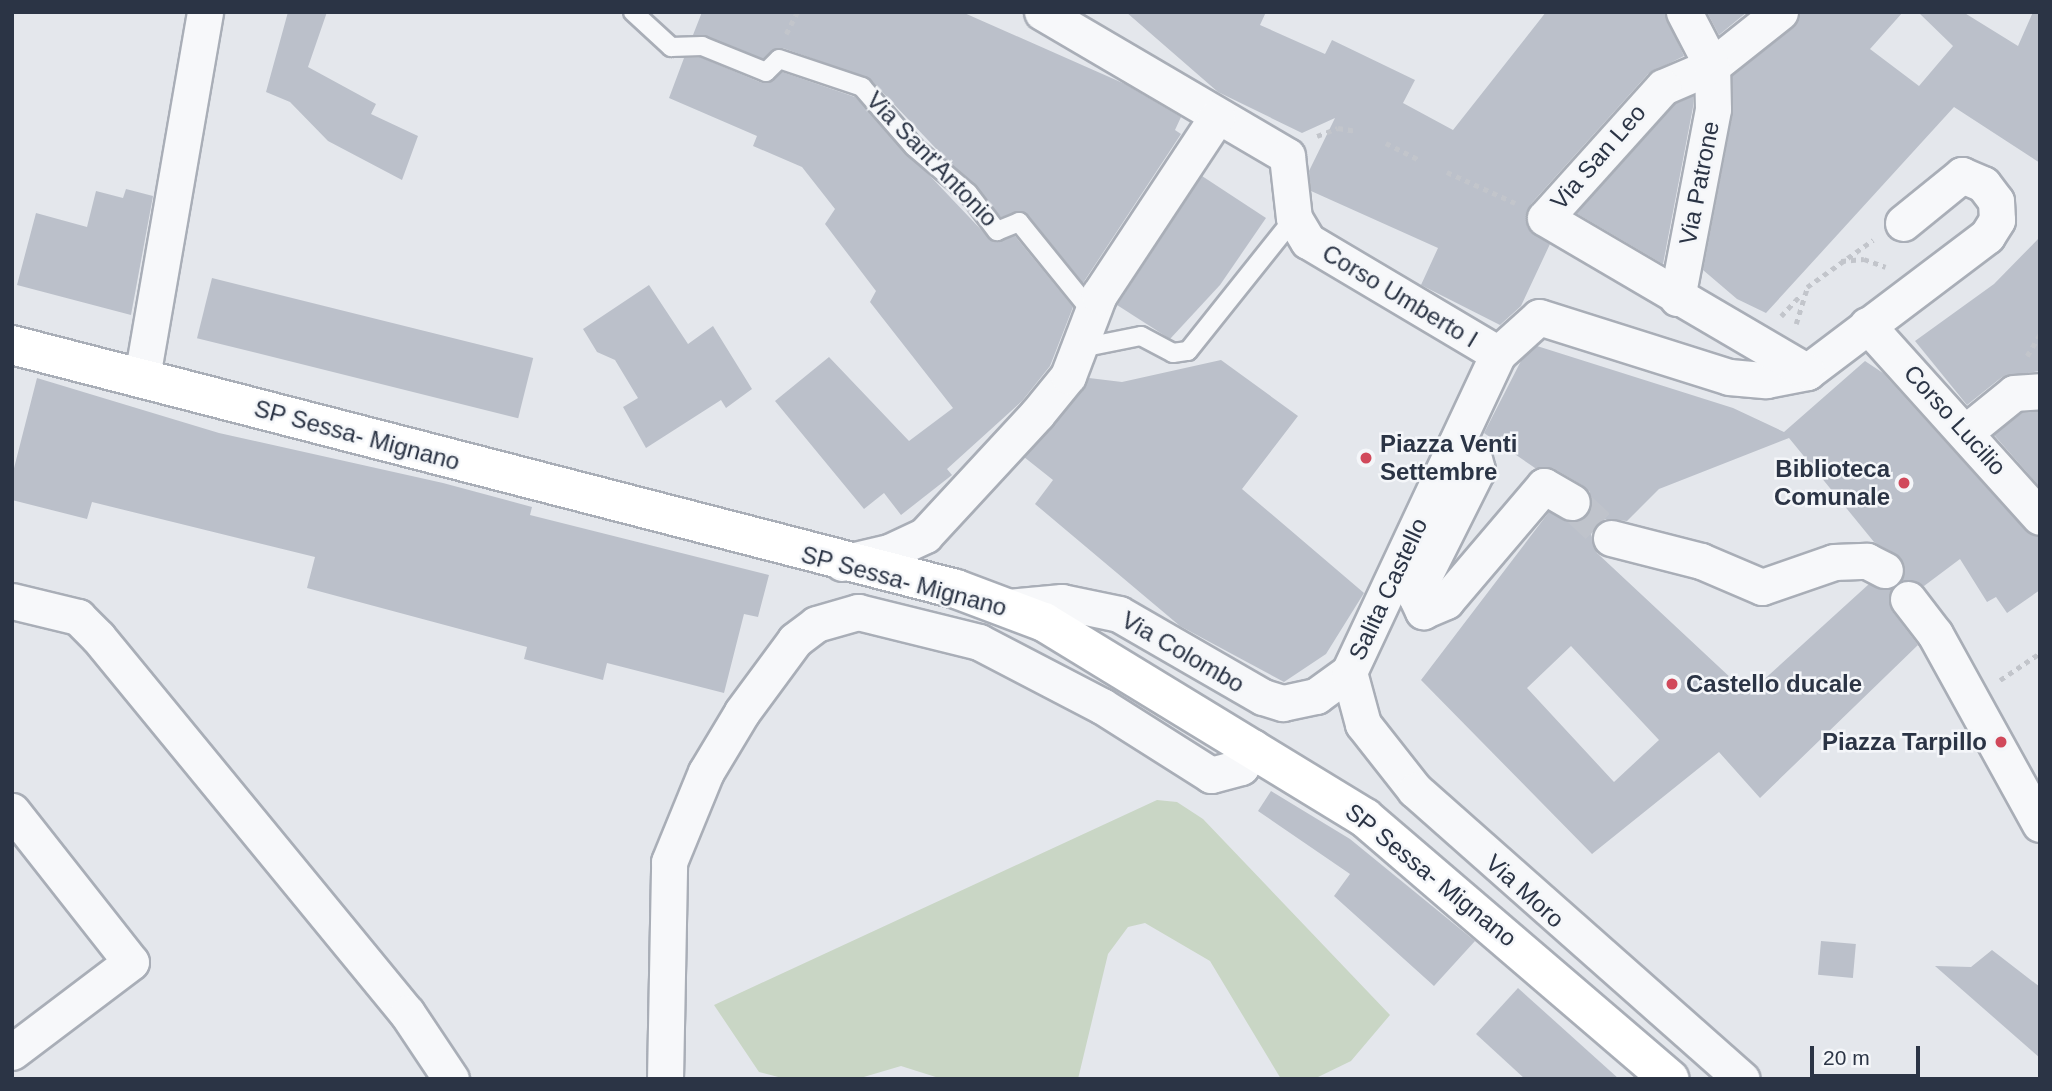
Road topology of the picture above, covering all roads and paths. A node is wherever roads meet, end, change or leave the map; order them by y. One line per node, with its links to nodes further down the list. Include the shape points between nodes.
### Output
1 (205, 12): 24 (street)
2 (633, 12): 17 (lane, Via Sant'Antonio, via 671,47 702,46 766,72 779,59 862,87 914,147 968,193 997,231 1018,222)
3 (1042, 12): 7 (street)
4 (1684, 12): 6 (street)
5 (1780, 12): 6 (street, Via San Leo)
6 (1712, 66): 12 (street, Via San Leo, via 1663,87 1647,101); 16 (street, Via Patrone, via 1713,109)
7 (1217, 117): 11 (street, via 1287,156); 17 (street)
8 (1386, 143): 9 (path)
9 (1418, 159)
10 (1447, 172): 12 (path)
11 (1294, 218): 21 (lane, via 1188,351 1173,354 1141,337); 22 (street, Corso Umberto I, via 1308,241)
12 (1545, 218): 16 (street, Via San Leo)
13 (1903, 223): 14 (path); 18 (street, Corso Umberto I, via 1962,175 1983,184 1997,211 1987,236)
14 (1836, 262): 15 (path, via 1864,259); 19 (path, via 1801,294)
15 (1888, 268)
16 (1677, 298): 23 (street, Via San Leo)
17 (1092, 312): 21 (street)
18 (1867, 325): 23 (street, Corso Umberto I); 26 (street, Corso Lucilio)
19 (1798, 334)
20 (12, 345): 24 (street, SP Sessa- Mignano)
21 (1081, 348): 31 (street, via 1068,376 1037,414 925,535 889,552)
22 (1498, 354): 23 (street, Corso Umberto I, via 1539,317 1729,377 1766,380); 27 (street, Salita Castello)
23 (1807, 372)
24 (142, 377): 31 (street, SP Sessa- Mignano)
25 (2040, 391): 26 (street, via 2014,393)
26 (1968, 431): 29 (street, Corso Lucilio)
27 (1457, 444): 28 (street, via 1473,456 1477,470 1420,584 1416,596 1423,611 1446,601 1544,486); 37 (street, Salita Castello)
28 (1572, 502)
29 (2040, 517)
30 (1611, 538): 32 (street, via 1701,561 1762,587 1834,562 1867,561)
31 (838, 563): 35 (street, SP Sessa- Mignano)
32 (1885, 570)
33 (1908, 598): 38 (street, via 1935,634)
34 (12, 601): 43 (street, via 78,617 99,636 407,1013)
35 (1008, 607): 37 (street, Via Colombo, via 1062,602 1119,614 1246,688 1283,703 1316,696); 39 (street, SP Sessa- Mignano, via 1080,641)
36 (2040, 653): 38 (path)
37 (1349, 672): 46 (street, Via Moro, via 1363,724 1415,790)
38 (1971, 699): 41 (street)
39 (1252, 747): 44 (street, via 1241,767 1211,775 1090,699 979,642 858,612 816,624 795,640 742,712 706,772 669,862); 45 (street, SP Sessa- Mignano, via 1432,869)
40 (12, 811): 42 (street, via 131,962)
41 (2040, 824)
42 (12, 1052)
43 (451, 1079)
44 (665, 1079)
45 (1669, 1079)
46 (1742, 1079)

